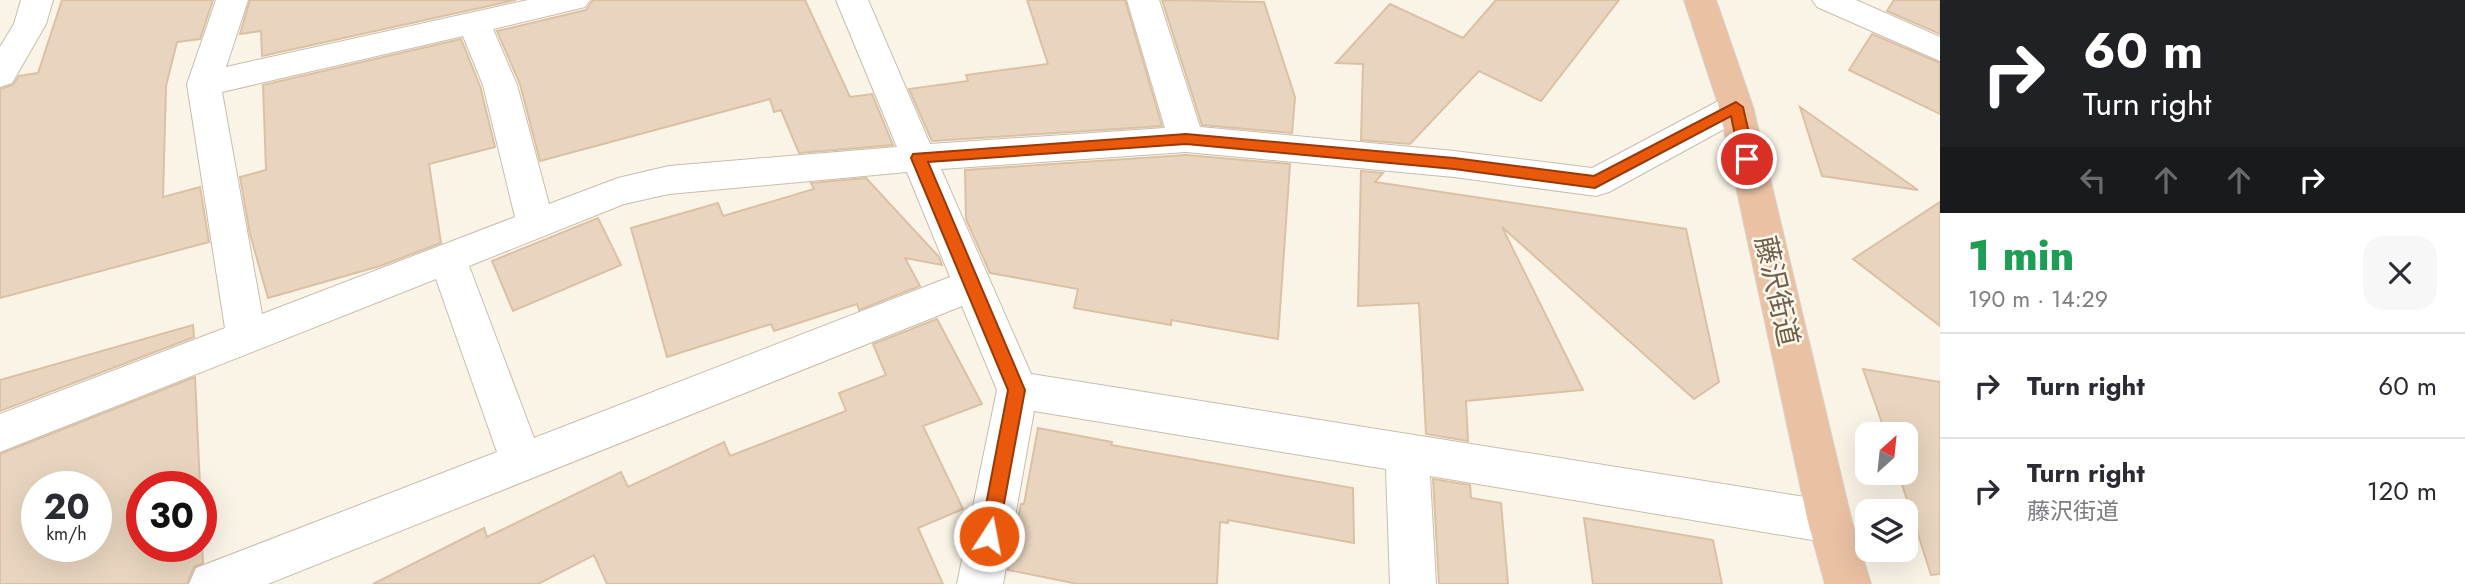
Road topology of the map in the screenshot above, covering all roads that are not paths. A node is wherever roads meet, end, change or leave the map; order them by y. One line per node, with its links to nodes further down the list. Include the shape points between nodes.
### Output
1 (37, 0): 10 (street, via 30,24)
2 (232, 0): 11 (street)
3 (574, 0): 8 (street)
4 (852, 0): 14 (street)
5 (1143, 0): 13 (street)
6 (1700, 0): 12 (highway, 藤沢街道)
7 (1828, 0): 9 (street)
8 (474, 23): 11 (street); 15 (street, via 500,85)
9 (1940, 50)
10 (0, 75)
11 (204, 84): 18 (street)
12 (1736, 107): 13 (street, via 1595,182 1454,163); 23 (highway, 藤沢街道)
13 (1186, 139): 14 (street)
14 (918, 158): 15 (street, via 669,180 618,192); 17 (street)
15 (536, 226): 16 (street)
16 (448, 260): 18 (street); 22 (street)
17 (972, 285): 19 (street); 22 (street)
18 (246, 337): 20 (street)
19 (1017, 390): 21 (street); 25 (street)
20 (0, 433)
21 (1407, 453): 23 (street); 26 (street)
22 (522, 462): 24 (street)
23 (1830, 522): 27 (highway, 藤沢街道)
24 (212, 584)
25 (980, 584)
26 (1413, 584)
27 (1848, 584)

